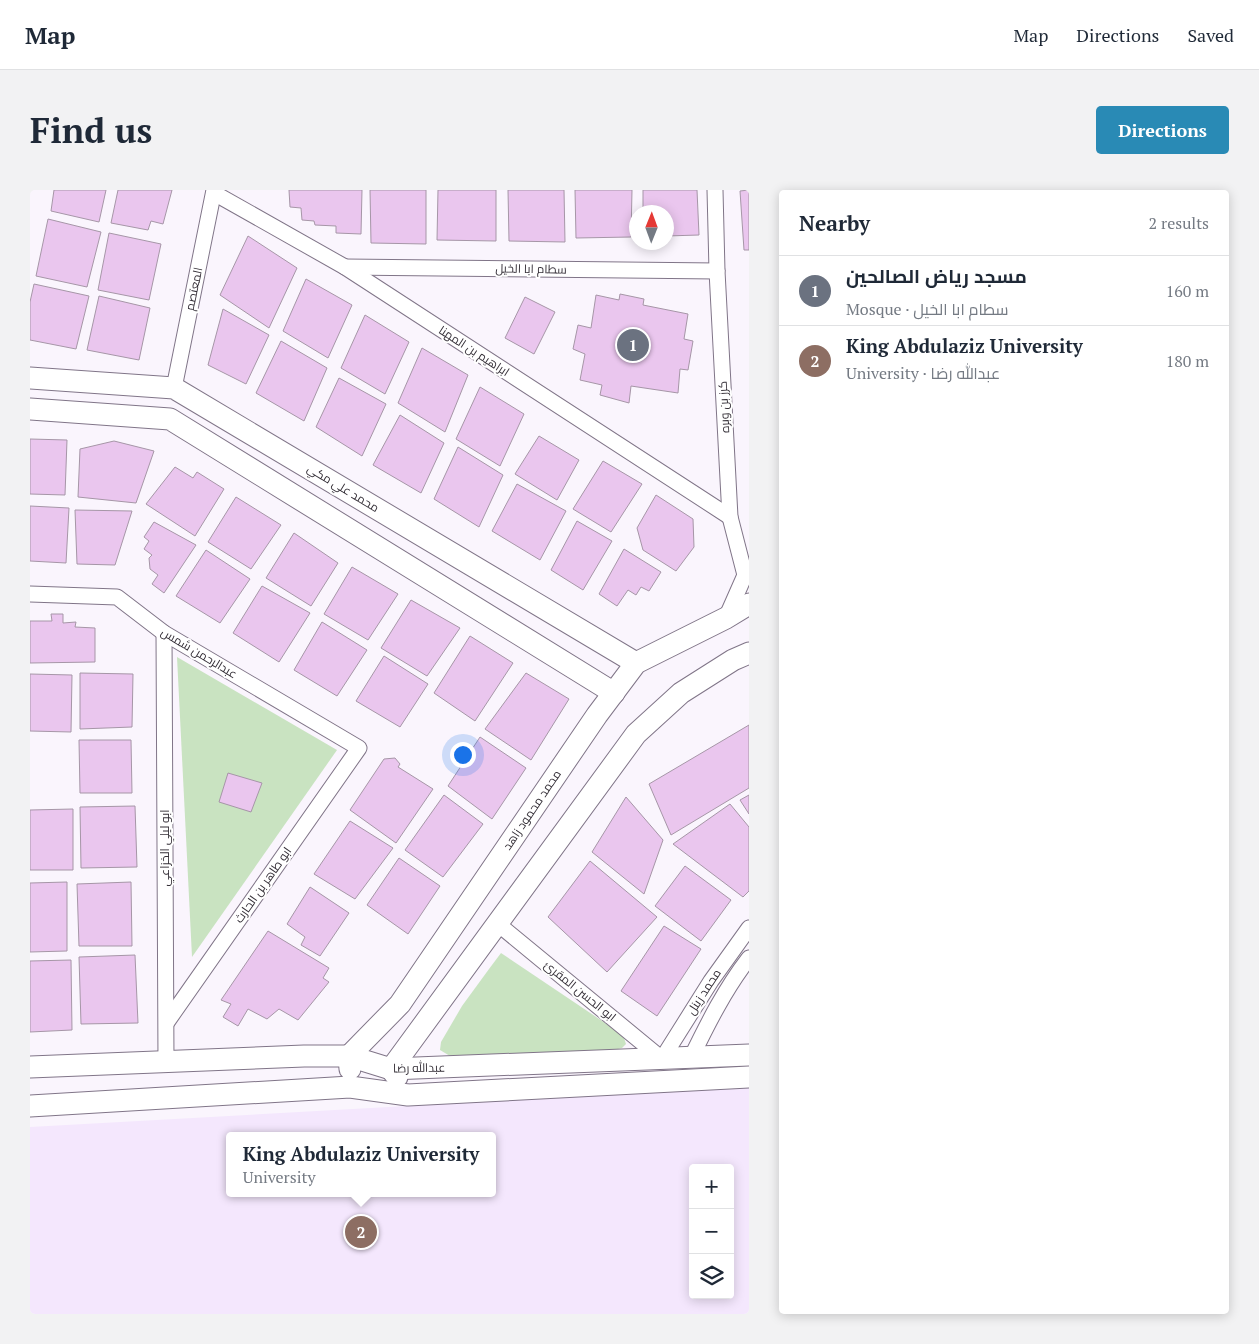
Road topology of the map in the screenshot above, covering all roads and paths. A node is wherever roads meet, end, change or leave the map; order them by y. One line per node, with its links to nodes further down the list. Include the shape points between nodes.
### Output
1 (715, 190): 4 (street, كرز بن وبره)
2 (214, 192): 3 (street, ابراهيم بن المهنا); 6 (street, المعتصم)
3 (345, 266): 4 (street, سطام ابا الخيل); 8 (street, ابراهيم بن المهنا)
4 (717, 271): 8 (street, كرز بن وبره)
5 (30, 378): 6 (street, محمد علي مكي)
6 (174, 388): 14 (street, محمد علي مكي)
7 (30, 409): 15 (street, via 170,419)
8 (730, 517): 11 (street, كرز بن وبره, via 745,575)
9 (30, 594): 12 (street, عبدالرحمن شمس, via 117,597)
10 (749, 604): 11 (street, محمد محمود زاهد)
11 (726, 618): 14 (street, محمد محمود زاهد)
12 (164, 633): 16 (street, عبدالرحمن شمس); 20 (street, ابو ليلي الخزاعي)
13 (749, 653): 17 (street, via 681,693 636,734)
14 (636, 663): 15 (street, محمد محمود زاهد)
15 (614, 693): 22 (street, محمد محمود زاهد, via 400,1004)
16 (359, 748): 20 (street, ابو طاهر بن الحارث)
17 (498, 924): 23 (street, ابو الحسن المقرئ); 27 (street)
18 (749, 928): 23 (street, محمد زينل)
19 (749, 958): 24 (street, محمد زينل, via 718,1004)
20 (167, 1022): 25 (street, ابو ليلي الخزاعي)
21 (749, 1055): 24 (street, عبدالله رضا)
22 (349, 1056): 25 (street, عبدالله رضا); 27 (street, عبدالله رضا); 29 (street)
23 (662, 1058): 24 (street, عبدالله رضا); 27 (street, عبدالله رضا)
24 (691, 1058)
25 (166, 1062): 26 (street, عبدالله رضا)
26 (30, 1067)
27 (391, 1070): 30 (street)
28 (749, 1077): 30 (street, عبدالله رضا)
29 (350, 1088): 30 (street, عبدالله رضا); 31 (street, عبدالله رضا)
30 (408, 1094)
31 (30, 1106)

